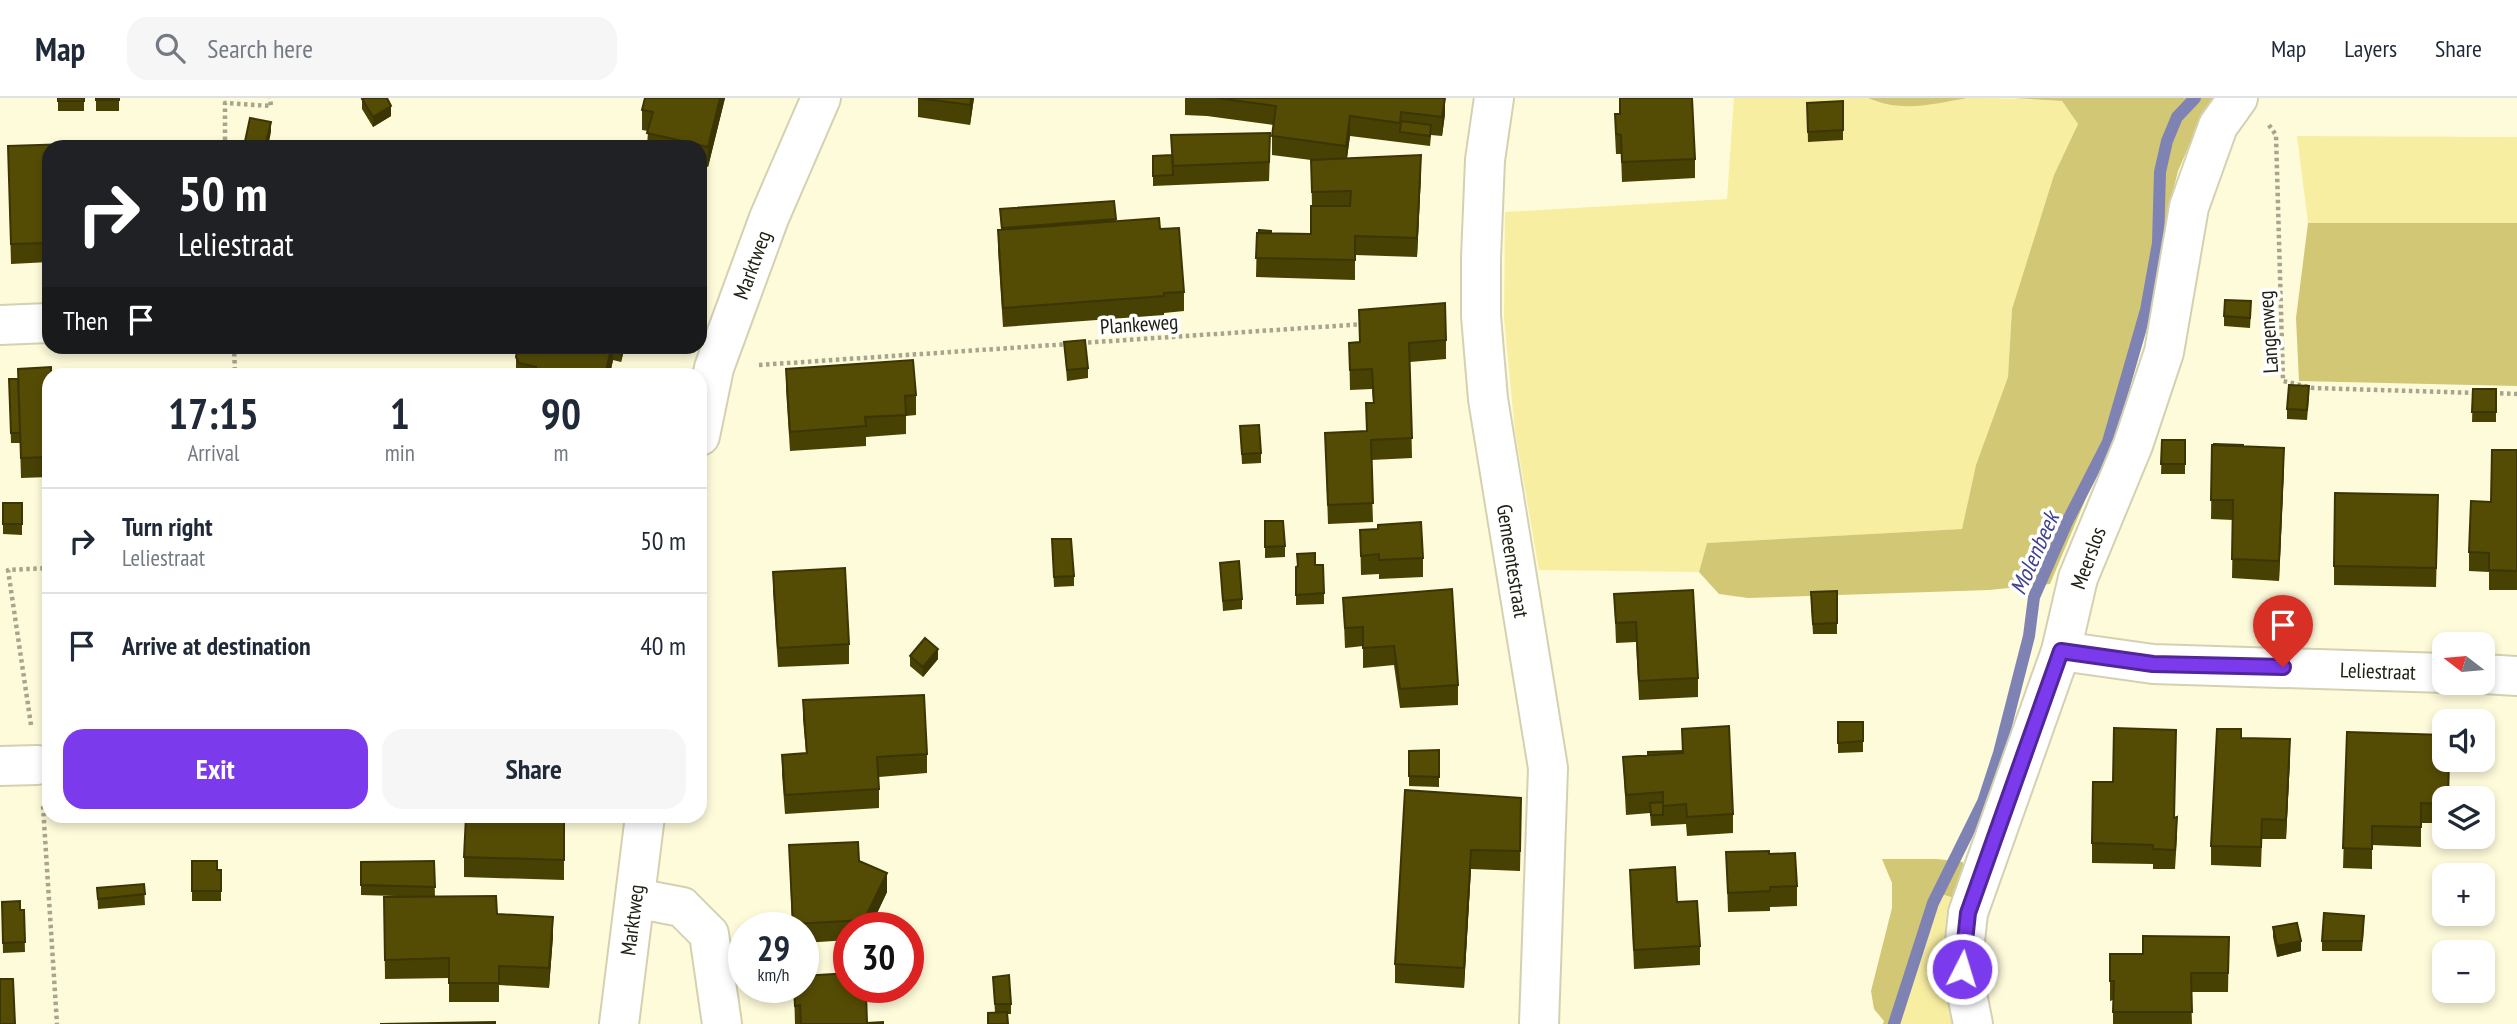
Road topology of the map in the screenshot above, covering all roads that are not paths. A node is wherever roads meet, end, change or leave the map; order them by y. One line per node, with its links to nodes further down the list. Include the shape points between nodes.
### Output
1 (821, 98): 6 (street, Marktweg, via 769,218 714,368)
2 (1494, 98): 15 (street, Gemeentestraat, via 1485,160 1481,316 1488,399 1548,768)
3 (2251, 107): 7 (street, Meerslos, via 2218,126 2189,207 2164,352 2133,445 2078,578)
4 (42, 323): 5 (street)
5 (0, 325)
6 (707, 402)
7 (2061, 651): 8 (street, Leliestraat, via 2153,664); 16 (street, Meerslos, via 1968,913 1962,969)
8 (2432, 673)
9 (2496, 675): 10 (street)
10 (2517, 676)
11 (644, 823): 12 (street, Marktweg)
12 (635, 898): 13 (street, Marktweg); 14 (street, via 681,907 709,934)
13 (619, 1024)
14 (722, 1024)
15 (1539, 1024)
16 (1973, 1024)

